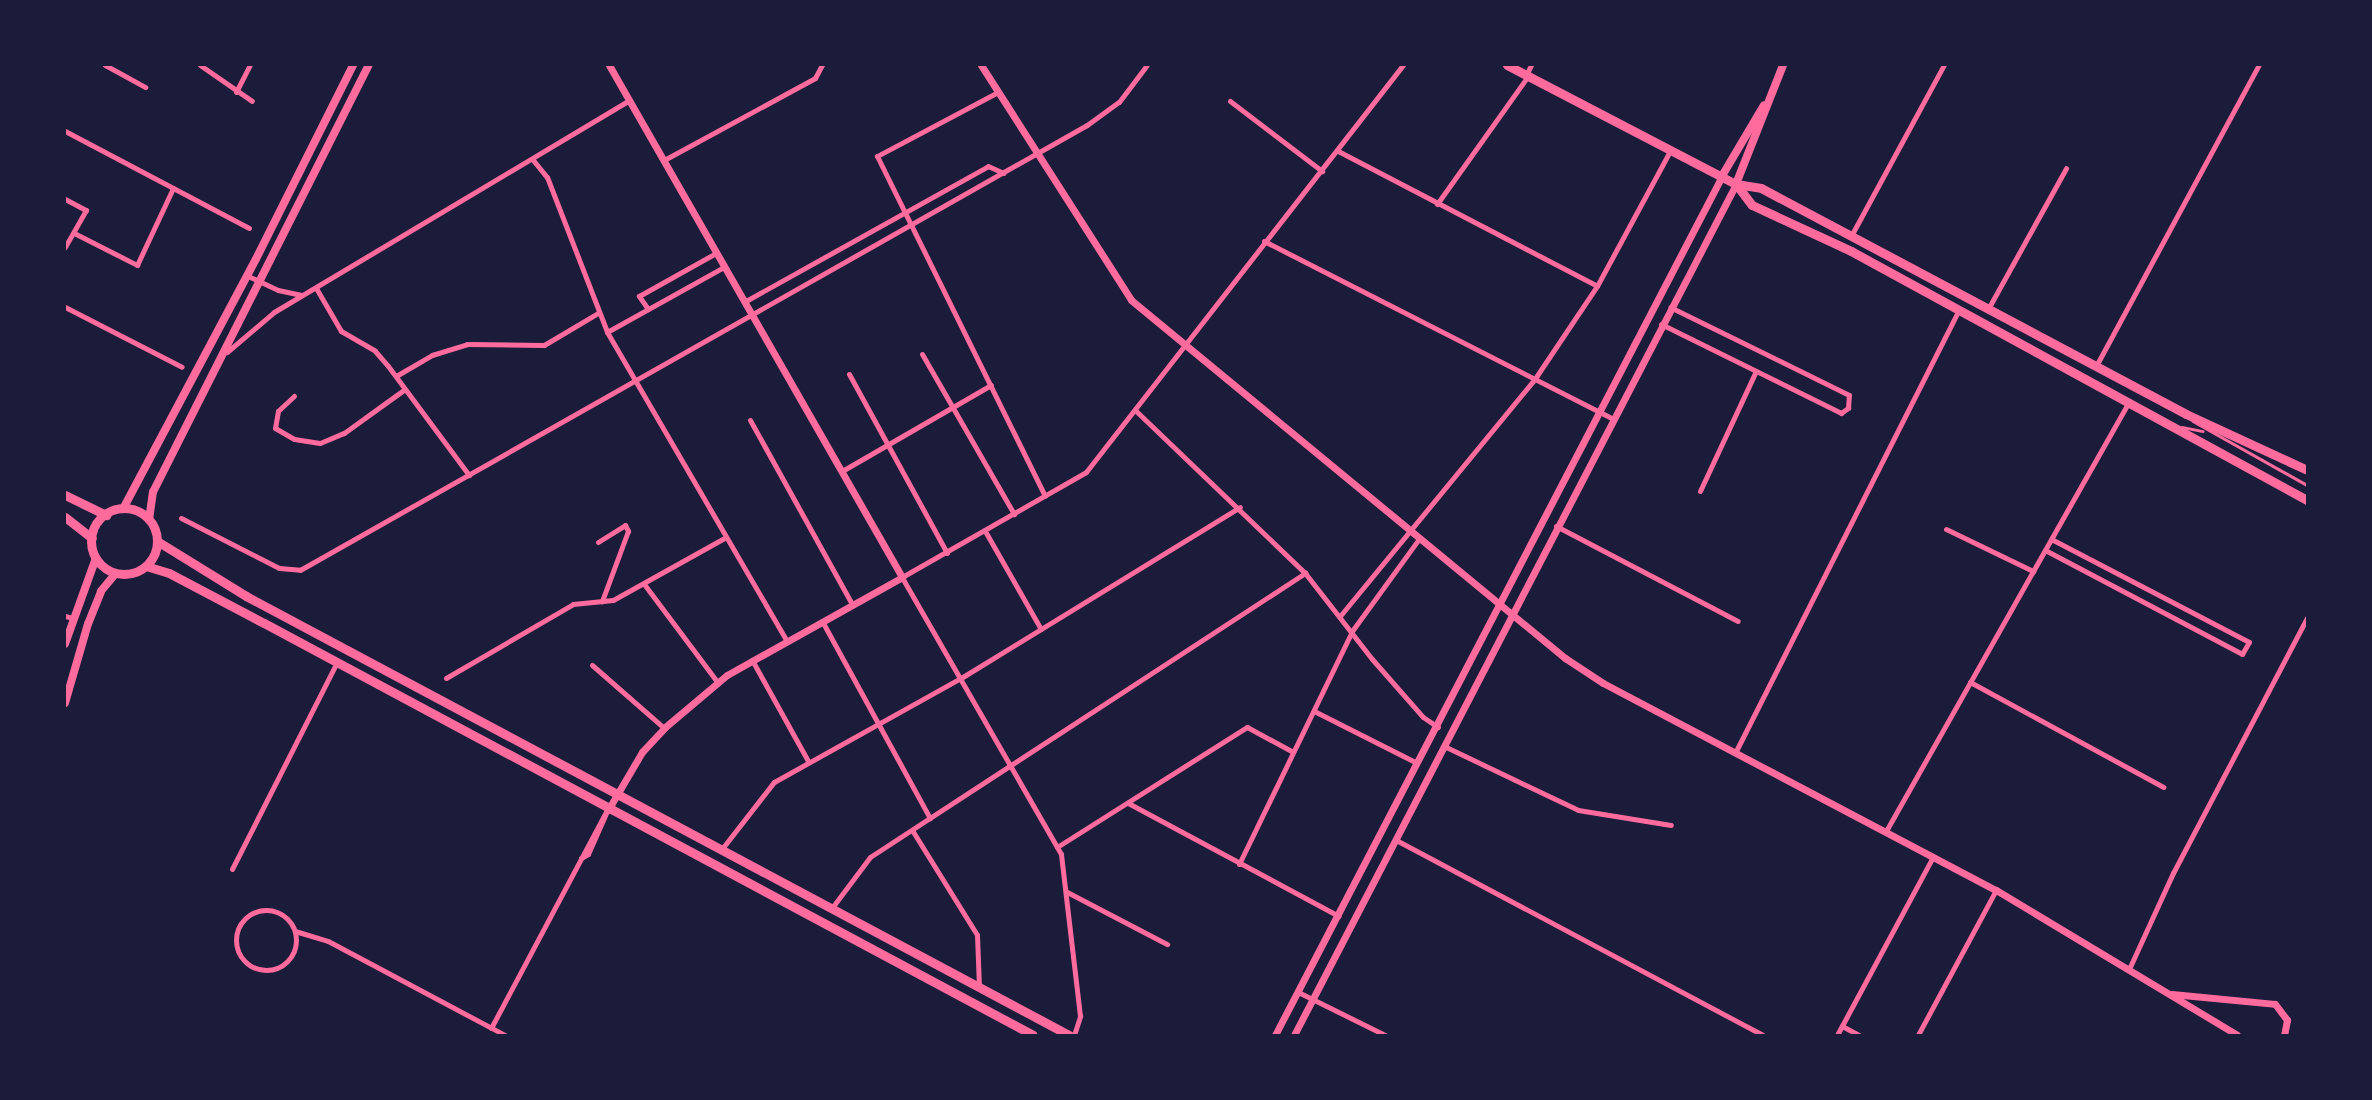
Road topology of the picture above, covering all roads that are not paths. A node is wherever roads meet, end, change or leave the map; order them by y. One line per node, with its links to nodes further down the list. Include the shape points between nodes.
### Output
1 (105, 65): 17 (street)
2 (200, 65): 18 (street)
3 (250, 65): 18 (street)
4 (353, 65): 49 (main road)
5 (369, 65): 50 (main road)
6 (609, 65): 20 (street)
7 (822, 65): 29 (street, via 815,78)
8 (981, 65): 19 (street)
9 (1147, 65): 27 (street, via 1105,113)
10 (1403, 65): 26 (street)
11 (1507, 65): 16 (main road)
12 (1531, 65): 16 (street)
13 (1783, 65): 21 (main road)
14 (1944, 65): 43 (street)
15 (2259, 65): 67 (street)
16 (1527, 75): 25 (main road); 37 (street)
17 (145, 87)
18 (236, 92): 22 (street)
19 (998, 92): 27 (street); 38 (street, via 877,156)
20 (630, 100): 28 (street); 29 (street)
21 (1768, 100): 33 (main road); 34 (main road)
22 (252, 101)
23 (1230, 101): 31 (street)
24 (65, 131): 35 (street)
25 (1671, 149): 33 (main road); 51 (street)
26 (1338, 151): 31 (street); 37 (street)
27 (1039, 152): 32 (street); 64 (street, via 1118,284)
28 (533, 160): 52 (street); 60 (street, via 547,177)
29 (664, 160): 47 (street)
30 (2066, 168): 59 (street)
31 (1322, 171): 44 (street)
32 (1004, 173): 38 (street, via 988,166); 39 (street)
33 (1722, 176): 34 (main road); 80 (street)
34 (1736, 184): 40 (main road, via 1761,188); 46 (main road, via 1752,205); 56 (street)
35 (173, 188): 41 (street); 42 (street, via 137,265)
36 (65, 199): 42 (street, via 87,207)
37 (1437, 204): 51 (street)
38 (907, 211): 39 (street); 54 (street)
39 (914, 224): 61 (street); 74 (street)
40 (1834, 227): 43 (main road); 46 (main road)
41 (249, 228)
42 (74, 233): 45 (street)
43 (1851, 236): 59 (main road)
44 (1264, 242): 64 (street); 72 (street)
45 (65, 247)
46 (1851, 251): 58 (main road)
47 (716, 253): 48 (street); 57 (street, via 639,296)
48 (724, 267): 54 (street); 57 (street)
49 (248, 276): 50 (street); 96 (main road)
50 (262, 283): 53 (street); 65 (main road)
51 (1597, 286): 72 (street)
52 (316, 288): 53 (street); 71 (street, via 341,331 375,351)
53 (305, 294): 65 (street, via 262,319)
54 (744, 302): 61 (street)
55 (65, 307): 68 (street)
56 (1670, 307): 62 (street); 69 (street, via 1849,395 1848,408 1841,413)
57 (648, 309): 63 (street)
58 (1959, 309): 77 (main road); 148 (street)
59 (1988, 309): 67 (main road)
60 (598, 313): 63 (street); 71 (street, via 544,345 467,344 432,355)
61 (752, 316): 73 (street); 88 (street)
62 (1661, 324): 69 (street); 82 (street)
63 (607, 332): 73 (street)
64 (1185, 346): 79 (street); 105 (street)
65 (224, 355): 101 (main road, via 153,492)
66 (922, 355): 78 (street)
67 (2095, 366): 81 (main road)
68 (182, 367)
69 (1756, 371): 91 (street)
70 (849, 374): 86 (street)
71 (396, 376): 75 (street)
72 (1534, 380): 80 (street); 105 (street)
73 (635, 381): 89 (street); 106 (street)
74 (991, 385): 78 (street); 93 (street)
75 (405, 389): 76 (street, via 344,433 320,443 295,439 275,428 278,411); 89 (street)
76 (294, 396)
77 (2130, 400): 84 (main road); 108 (street)
78 (954, 406): 86 (street); 98 (street)
79 (1135, 410): 93 (street, via 1086,472); 95 (street)
80 (1599, 412): 82 (street); 123 (street)
81 (2186, 414): 85 (lane); 87 (main road)
82 (1611, 418): 102 (street)
83 (750, 421): 122 (street)
84 (2178, 426): 85 (lane); 94 (main road)
85 (2203, 431): 90 (lane)
86 (888, 444): 88 (street); 113 (street)
87 (2307, 470)
88 (842, 471): 119 (street)
89 (469, 475): 100 (street, via 300,570 279,568)
90 (2307, 485)
91 (1700, 491)
92 (65, 495): 97 (main road)
93 (1045, 496): 98 (street)
94 (2307, 500)
95 (1240, 507): 118 (street); 130 (street)
96 (124, 509): 97 (main road); 101 (main road)
97 (106, 514): 107 (main road)
98 (1014, 514): 104 (street)
99 (65, 517): 107 (main road)
100 (181, 518)
101 (149, 520): 110 (main road)
102 (1556, 526): 124 (street); 129 (street)
103 (1946, 528): 116 (street)
104 (985, 531): 113 (street); 130 (street)
105 (1408, 532): 109 (street); 125 (street)
106 (726, 537): 120 (street); 132 (street)
107 (92, 538): 114 (main road)
108 (2051, 539): 112 (street); 112 (street, via 2249,642 2242,654)
109 (1418, 540): 123 (street); 131 (street)
110 (158, 541): 115 (main road); 153 (main road, via 246,596)
111 (598, 542): 121 (street, via 625,525 628,531)
112 (2045, 550): 116 (street)
113 (947, 553): 119 (street)
114 (96, 558): 117 (main road); 126 (main road)
115 (146, 566): 117 (main road, via 133,573); 135 (main road, via 183,580)
116 (2033, 571): 139 (street)
117 (116, 573): 141 (main road, via 101,591 88,624)
118 (1305, 573): 125 (street); 151 (street)
119 (902, 578): 122 (street); 138 (street)
120 (644, 584): 121 (street); 140 (street)
121 (602, 601): 137 (street, via 573,604)
122 (852, 604): 128 (street)
123 (1498, 604): 124 (street); 144 (street)
124 (1510, 613): 146 (street); 148 (street, via 1603,683)
125 (1340, 616): 131 (street)
126 (69, 617): 133 (main road)
127 (2307, 618): 172 (street, via 2173,873)
128 (822, 621): 132 (street); 143 (street)
129 (1738, 621)
130 (1041, 629): 138 (street)
131 (1352, 631): 142 (street); 144 (street, via 1409,701)
132 (786, 640): 134 (street)
133 (65, 644)
134 (752, 660): 140 (street); 149 (street)
135 (338, 662): 155 (main road); 165 (street)
136 (592, 665): 145 (street)
137 (446, 678)
138 (961, 678): 143 (street); 151 (street)
139 (1970, 682): 152 (street); 159 (street)
140 (718, 683): 145 (street)
141 (65, 703)
142 (1314, 711): 147 (street); 150 (street)
143 (876, 724): 149 (street); 156 (street)
144 (1438, 727): 150 (street)
145 (664, 728): 153 (street)
146 (1446, 747): 157 (street, via 1578,810); 160 (street)
147 (1293, 752): 154 (street, via 1247,727); 164 (street)
148 (1735, 753): 159 (street)
149 (808, 761): 162 (street, via 774,782)
150 (1419, 764): 169 (street)
151 (1013, 768): 156 (street); 161 (street)
152 (2163, 787)
153 (616, 794): 155 (street); 162 (main road)
154 (1128, 803): 161 (street); 164 (street)
155 (607, 810): 178 (street); 181 (main road)
156 (930, 818): 158 (street)
157 (1671, 825)
158 (912, 830): 168 (street, via 870,857); 173 (street, via 977,935)
159 (1886, 831): 163 (street)
160 (1396, 840): 176 (street); 187 (street)
161 (1057, 847): 167 (street)
162 (721, 850): 168 (main road)
163 (1933, 857): 166 (street); 177 (street)
164 (1238, 864): 169 (street)
165 (232, 869)
166 (1996, 890): 172 (street); 190 (street)
167 (1067, 892): 171 (street); 183 (street, via 1080,1016)
168 (831, 909): 173 (main road)
169 (1339, 916): 174 (street)
170 (295, 932): 170 (street, via 286,917 261,910 240,926 239,952 251,965 277,967 291,957); 178 (street, via 328,941)
171 (1167, 944)
172 (2129, 969): 175 (street)
173 (979, 987): 182 (main road)
174 (1298, 992): 176 (street); 184 (street)
175 (2172, 994): 191 (street); 192 (street, via 2275,1004 2287,1020)
176 (1313, 999): 185 (street); 186 (street)
177 (1842, 1026): 188 (street); 189 (street)
178 (491, 1028): 179 (street); 180 (street)
179 (486, 1035)
180 (505, 1035)
181 (1033, 1035)
182 (1069, 1035)
183 (1074, 1035)
184 (1275, 1035)
185 (1294, 1035)
186 (1385, 1035)
187 (1762, 1035)
188 (1837, 1035)
189 (1859, 1035)
190 (1918, 1035)
191 (2237, 1035)
192 (2284, 1035)

